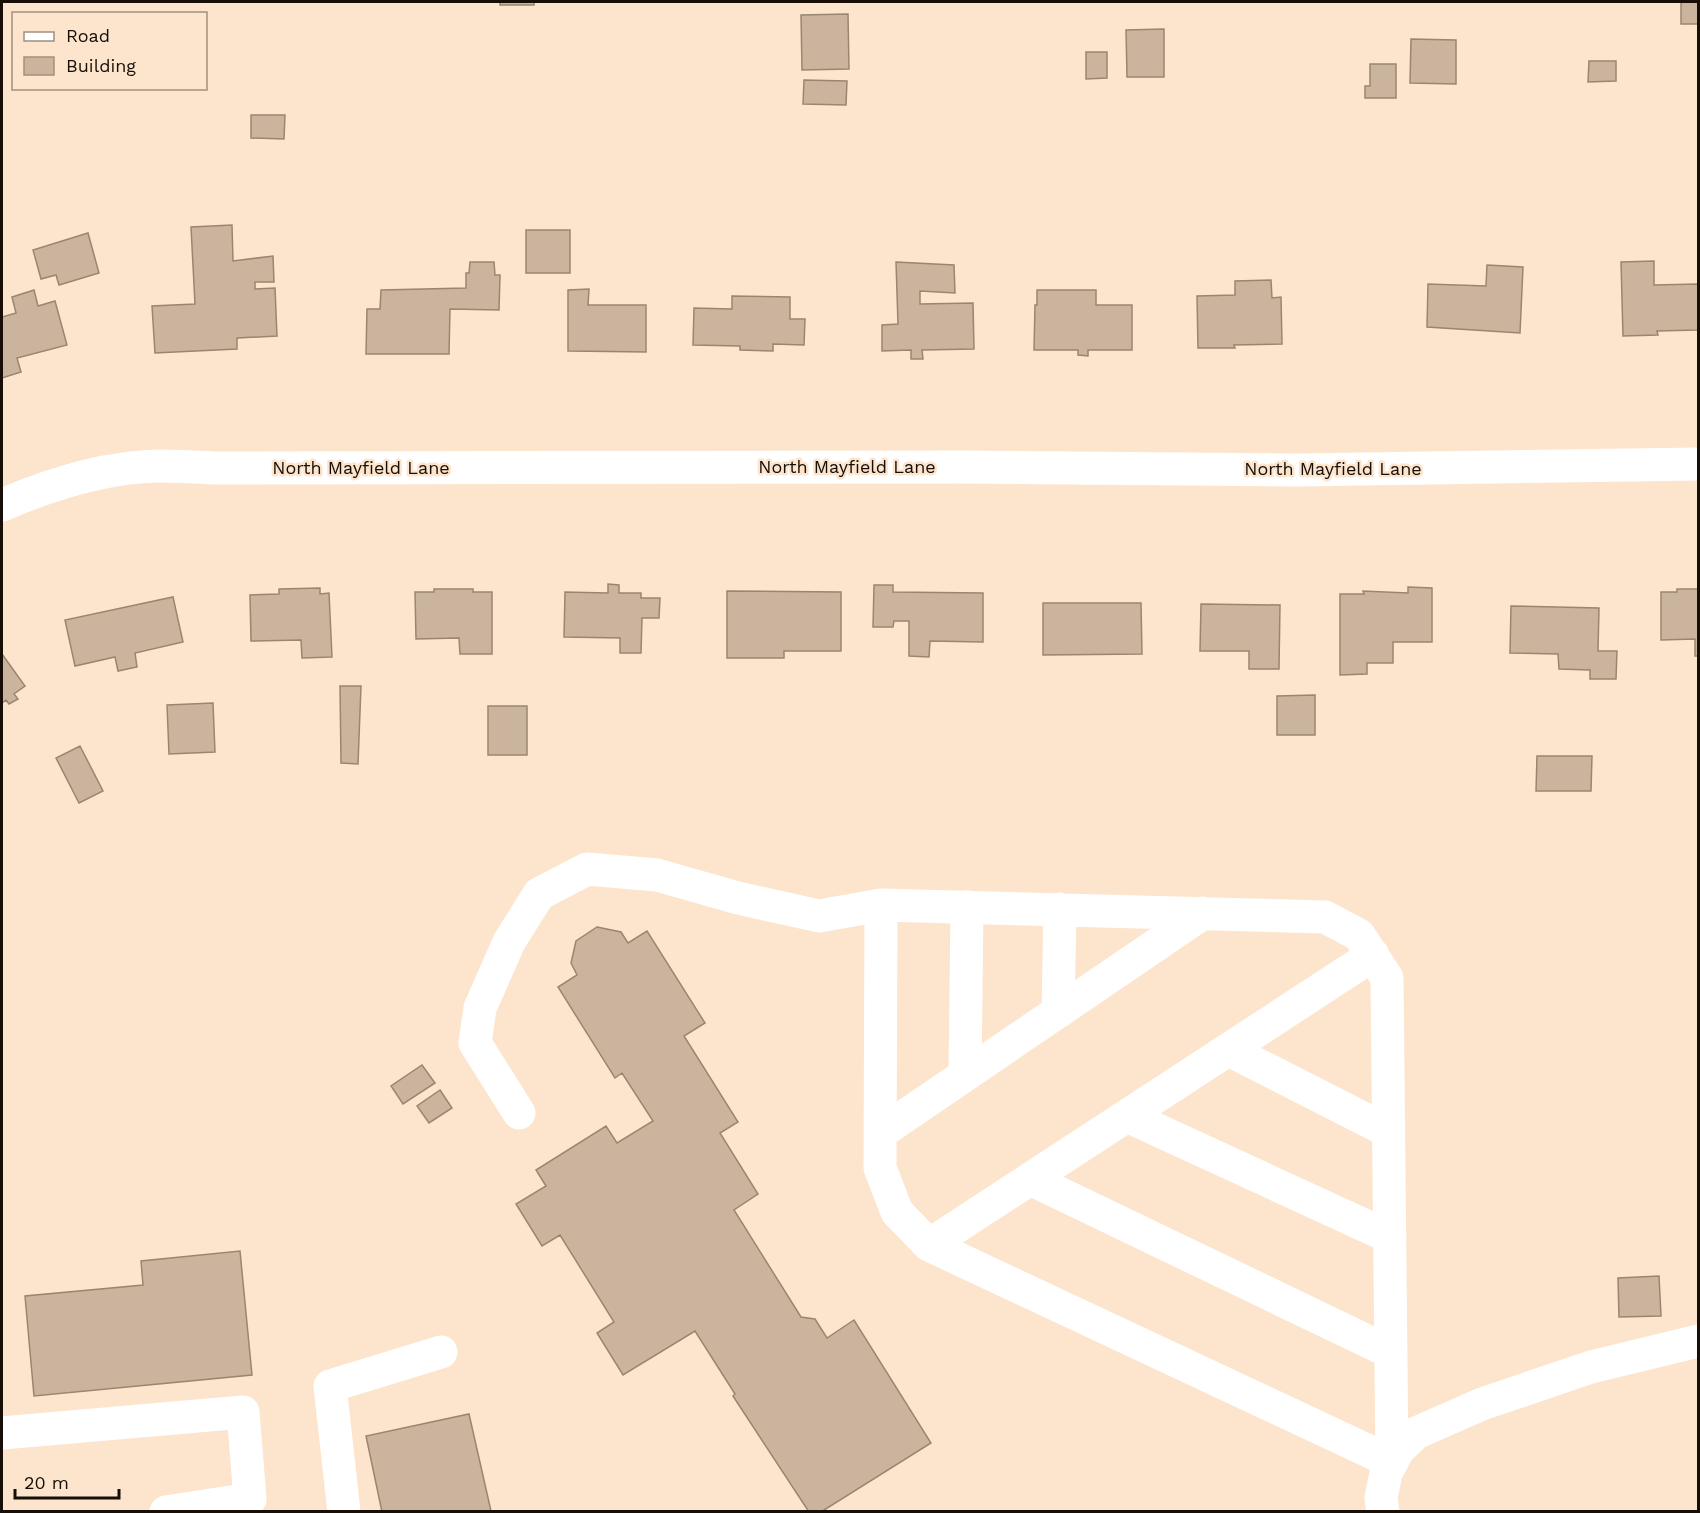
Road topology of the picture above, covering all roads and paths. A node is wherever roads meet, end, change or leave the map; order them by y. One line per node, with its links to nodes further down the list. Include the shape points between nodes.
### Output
1 (1698, 464): 2 (street, North Mayfield Lane, via 1297,470 157,466 100,473 45,487)
2 (2, 505)
3 (880, 905): 4 (street); 11 (street, via 819,916 657,874 587,869 539,894 509,942 480,1008 475,1043); 14 (street)
4 (967, 907): 5 (street); 10 (street)
5 (1060, 909): 6 (street); 8 (street)
6 (1203, 913): 7 (street, via 1325,916 1359,935); 8 (street)
7 (1373, 956): 9 (street); 13 (street, via 1387,978)
8 (1058, 1012): 10 (street)
9 (1229, 1050): 12 (street); 13 (street)
10 (965, 1075): 14 (street)
11 (519, 1113)
12 (1127, 1116): 15 (street); 16 (street)
13 (1389, 1131): 16 (street)
14 (880, 1133): 17 (street, via 880,1168 897,1212)
15 (1030, 1179): 17 (street); 20 (street)
16 (1390, 1237): 20 (street)
17 (929, 1245): 22 (street)
18 (1698, 1341): 22 (street, via 1591,1367 1482,1404 1416,1433 1398,1450)
19 (441, 1352): 24 (street, via 330,1386)
20 (1390, 1352): 22 (street)
21 (2, 1433): 23 (street, via 243,1412 250,1500)
22 (1392, 1462): 25 (street, via 1381,1498)
23 (166, 1512)
24 (344, 1512)
25 (1383, 1512)

